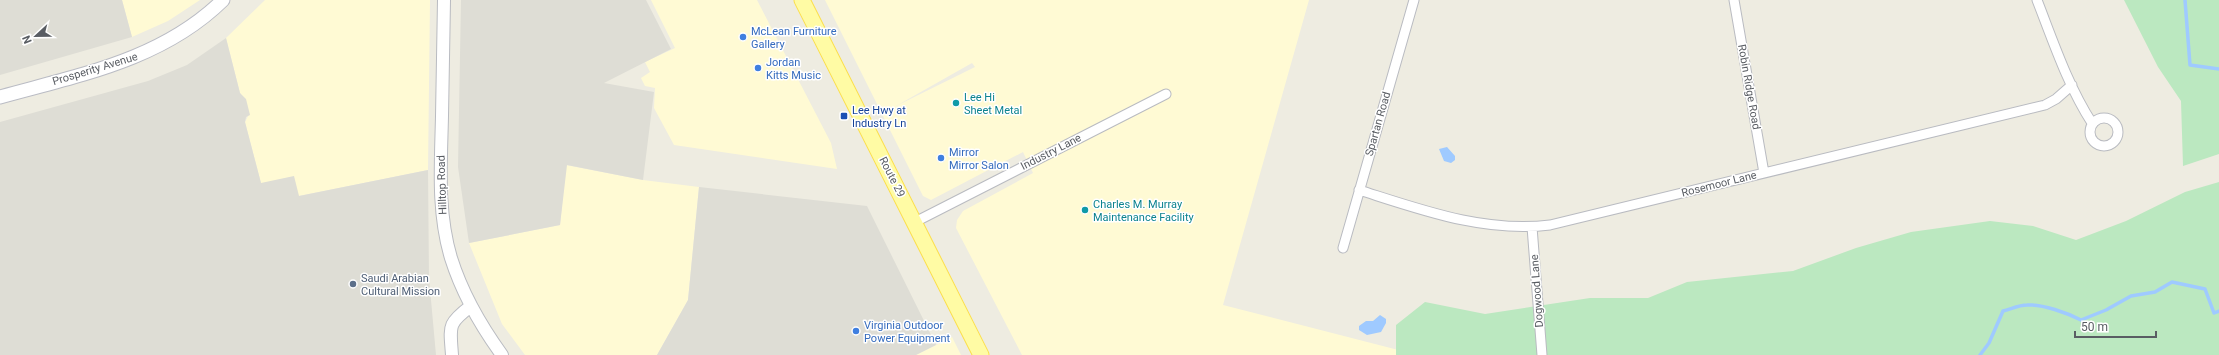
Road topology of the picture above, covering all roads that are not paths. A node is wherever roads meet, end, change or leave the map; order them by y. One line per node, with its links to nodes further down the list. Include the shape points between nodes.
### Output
1 (222, 0): 9 (main road, Prosperity Avenue, via 187,30 134,58)
2 (444, 0): 16 (street, Hilltop Road, via 441,208 452,259)
3 (802, 0): 13 (main road, Route 29)
4 (1414, 0): 12 (street, Spartan Road)
5 (1734, 0): 11 (street, Robin Ridge Road)
6 (2037, 0): 7 (street)
7 (2072, 85): 10 (street); 11 (street, Rosemoor Lane, via 2045,105)
8 (1166, 94): 13 (street, Industry Lane)
9 (0, 97)
10 (2092, 123)
11 (1764, 173): 14 (street, Rosemoor Lane, via 1583,218)
12 (1359, 190): 14 (street, Rosemoor Lane, via 1457,219 1487,225); 15 (street, Spartan Road)
13 (915, 222): 19 (main road, Route 29)
14 (1532, 227): 20 (street, Dogwood Lane)
15 (1343, 248)
16 (471, 306): 17 (street, via 452,322); 18 (street, Hilltop Road)
17 (452, 355)
18 (502, 355)
19 (981, 355)
20 (1542, 355)

